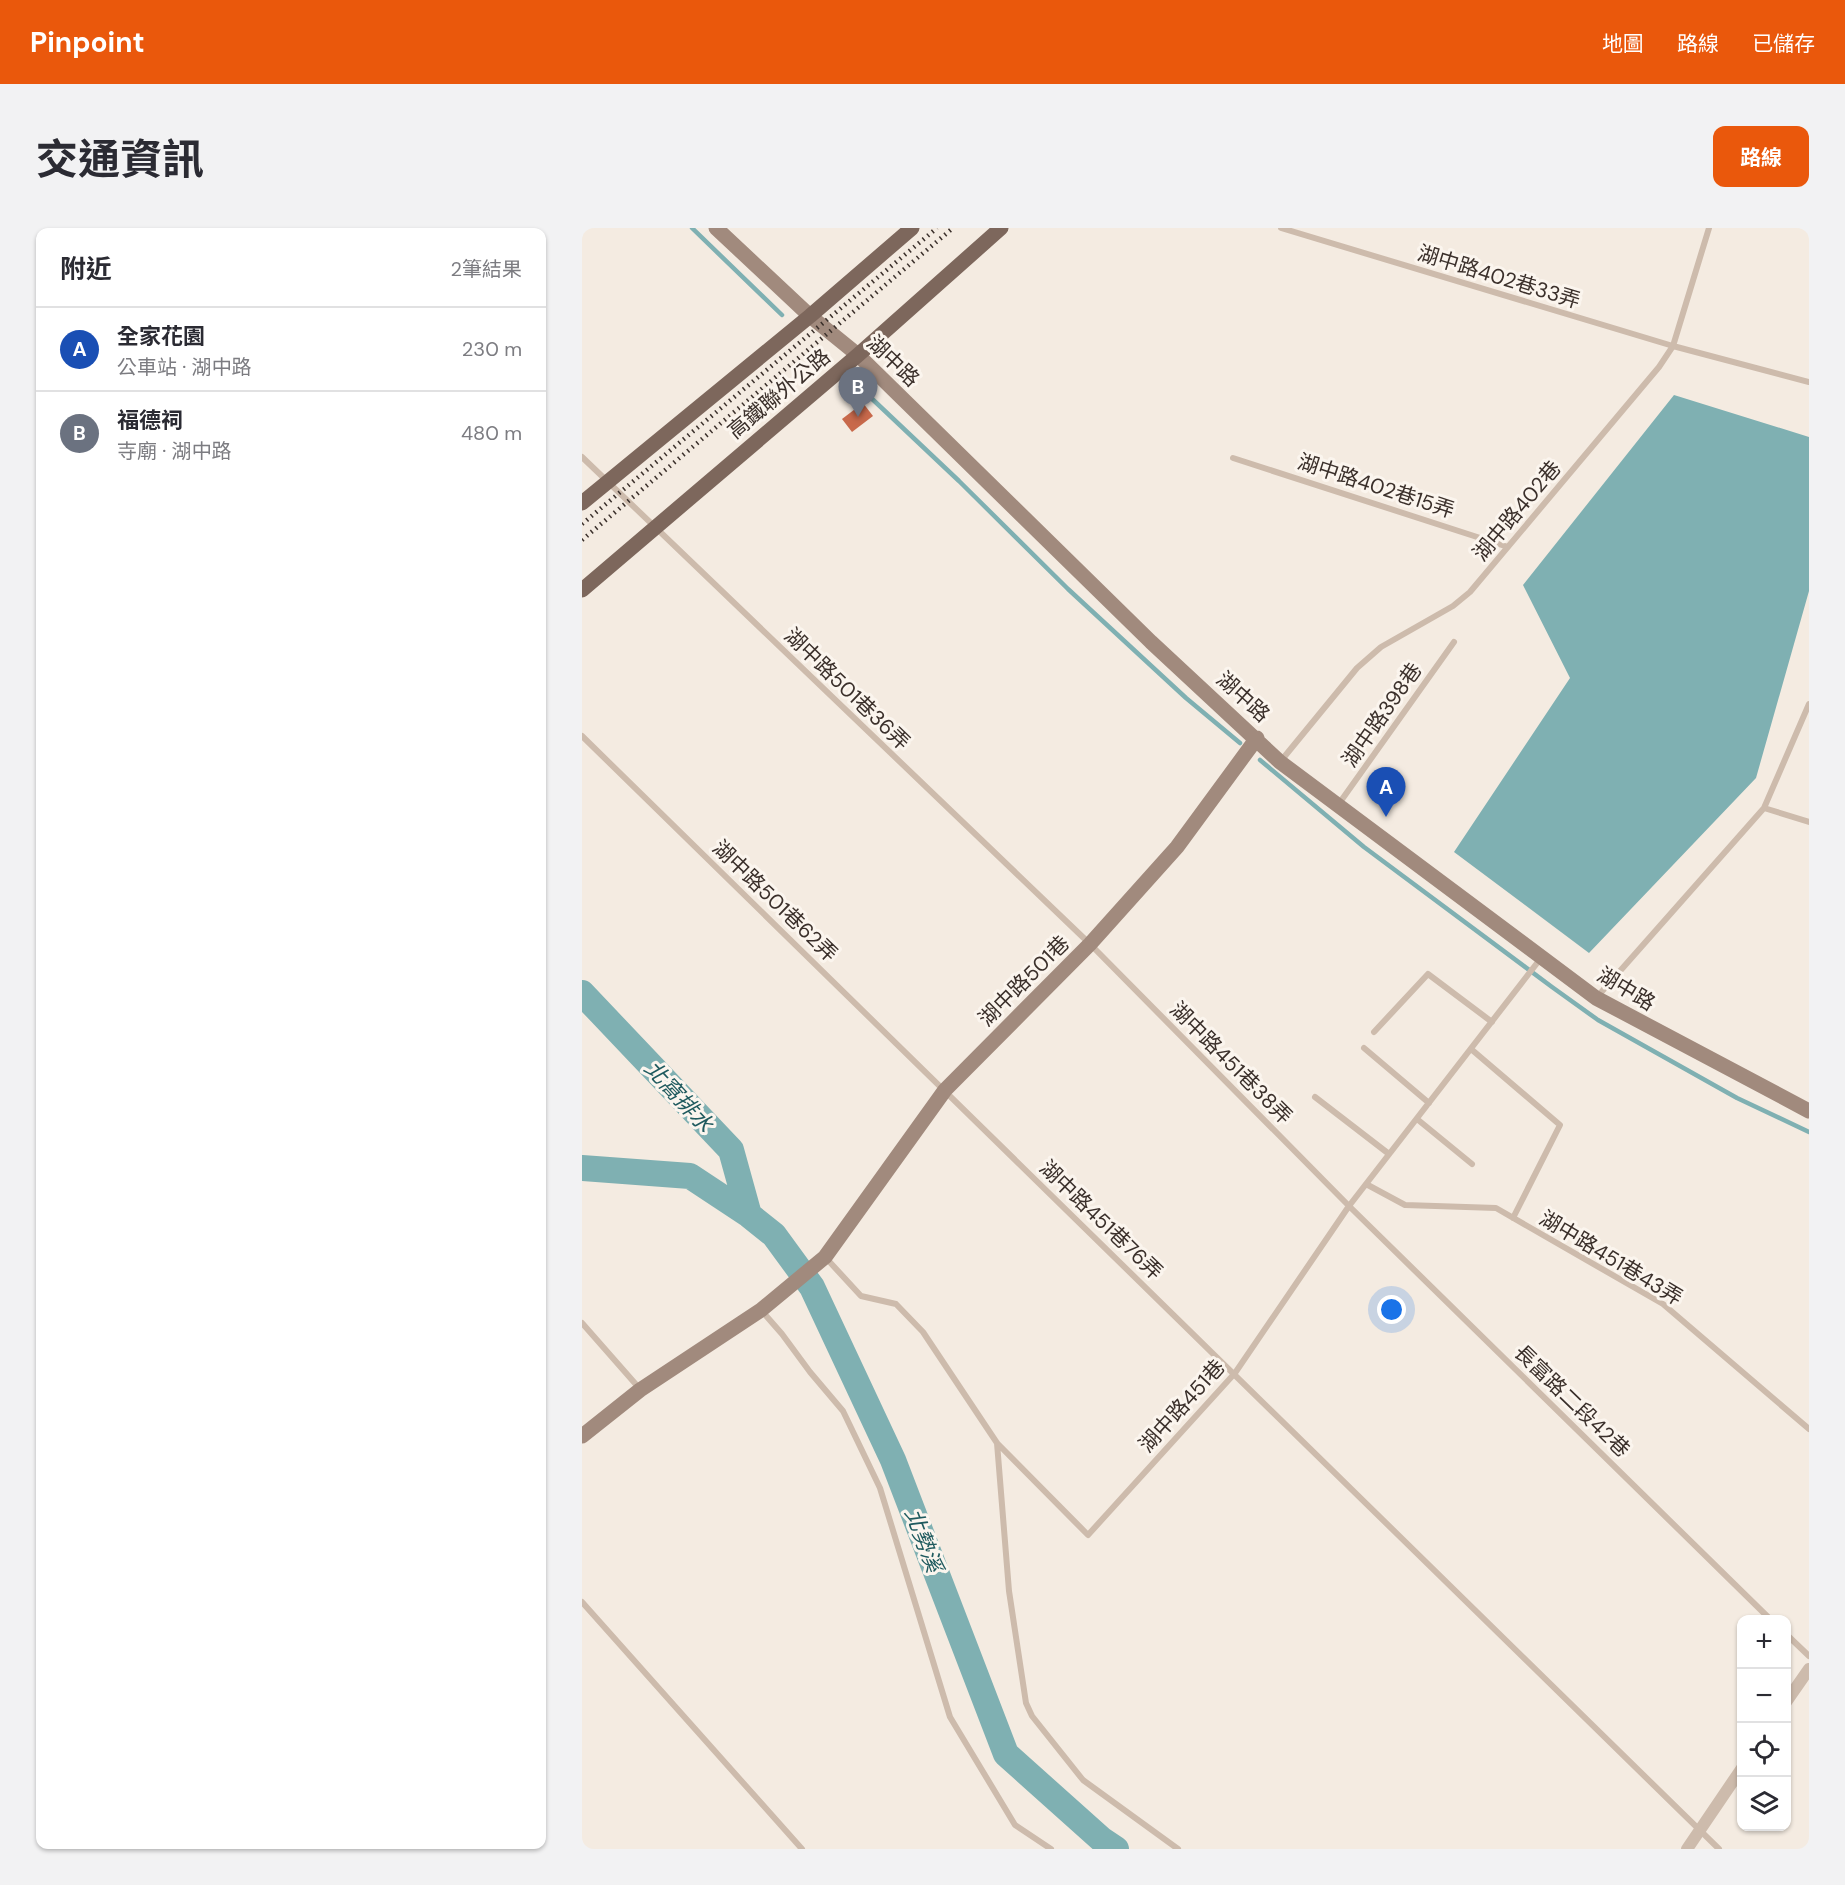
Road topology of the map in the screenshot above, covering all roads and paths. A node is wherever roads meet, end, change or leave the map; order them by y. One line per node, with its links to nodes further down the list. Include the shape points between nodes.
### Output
1 (716, 228): 6 (street, 湖中路)
2 (912, 228): 6 (main road, 高鐵聯外公路)
3 (1002, 228): 8 (main road, 高鐵聯外公路)
4 (1281, 228): 7 (lane, 湖中路402巷33弄)
5 (1709, 228): 7 (lane, 湖中路402巷)
6 (810, 316): 8 (street, 湖中路); 12 (main road, 高鐵聯外公路)
7 (1673, 346): 9 (lane, 湖中路402巷33弄); 15 (lane, 湖中路402巷)
8 (858, 355): 14 (main road, 高鐵聯外公路); 20 (street, 湖中路, via 1151,642)
9 (1809, 382)
10 (582, 458): 12 (lane, 湖中路501巷36弄)
11 (1233, 458): 15 (lane, 湖中路402巷15弄)
12 (607, 482): 13 (main road, 高鐵聯外公路); 14 (lane, 湖中路501巷36弄)
13 (582, 503)
14 (654, 528): 16 (main road, 高鐵聯外公路); 25 (lane, 湖中路501巷36弄)
15 (1508, 547): 21 (lane, 湖中路402巷, via 1453,606 1381,647 1357,668)
16 (582, 590)
17 (1454, 642): 22 (lane, 湖中路398巷)
18 (1809, 704): 23 (lane)
19 (582, 736): 32 (lane, 湖中路501巷62弄)
20 (1257, 738): 21 (street, 湖中路); 25 (street, 湖中路501巷, via 1177,847)
21 (1280, 762): 22 (street, 湖中路)
22 (1338, 806): 26 (street, 湖中路)
23 (1764, 808): 24 (lane); 27 (lane)
24 (1809, 822)
25 (1090, 944): 32 (street, 湖中路501巷); 40 (lane, 湖中路451巷38弄)
26 (1542, 957): 27 (street, 湖中路); 28 (lane, 湖中路451巷)
27 (1596, 998): 35 (street, 湖中路)
28 (1492, 1022): 29 (lane, via 1428,974); 31 (lane, 湖中路451巷)
29 (1374, 1032)
30 (1364, 1048): 34 (lane)
31 (1471, 1049): 34 (lane, 湖中路451巷); 41 (lane, via 1560,1125)
32 (945, 1090): 42 (street, 湖中路501巷); 45 (lane, 湖中路451巷76弄)
33 (1315, 1097): 37 (lane, 湖中路451巷38弄)
34 (1429, 1103): 36 (lane, 湖中路451巷)
35 (1809, 1111)
36 (1417, 1119): 37 (lane, 湖中路451巷); 38 (lane)
37 (1389, 1154): 39 (lane, 湖中路451巷)
38 (1472, 1164)
39 (1366, 1184): 40 (lane, 湖中路451巷); 41 (lane, 湖中路451巷43弄, via 1405,1205 1496,1208)
40 (1349, 1206): 45 (lane, 湖中路451巷); 51 (lane, 長富路二段42巷)
41 (1513, 1218): 47 (lane, 湖中路451巷43弄, via 1663,1304)
42 (825, 1257): 43 (street, 湖中路501巷); 49 (lane, 湖中路451巷, via 861,1296 896,1304 923,1332)
43 (761, 1310): 46 (street, 湖中路501巷); 59 (lane, via 843,1411 871,1468 950,1717 1015,1825)
44 (582, 1323): 46 (lane)
45 (1234, 1373): 49 (lane, 湖中路451巷, via 1088,1534); 57 (lane, 湖中路451巷76弄)
46 (640, 1390): 48 (street, 湖中路501巷)
47 (1809, 1429)
48 (582, 1436)
49 (997, 1443): 60 (lane, via 1009,1591 1026,1703 1083,1780)
50 (582, 1602): 58 (lane)
51 (1767, 1615)
52 (1791, 1639): 53 (lane)
53 (1809, 1656)
54 (1809, 1669): 55 (street)
55 (1791, 1695)
56 (1737, 1775): 57 (street)
57 (1699, 1830): 61 (street); 62 (lane, 湖中路451巷76弄)
58 (802, 1849)
59 (1051, 1849)
60 (1178, 1849)
61 (1687, 1849)
62 (1719, 1849)

